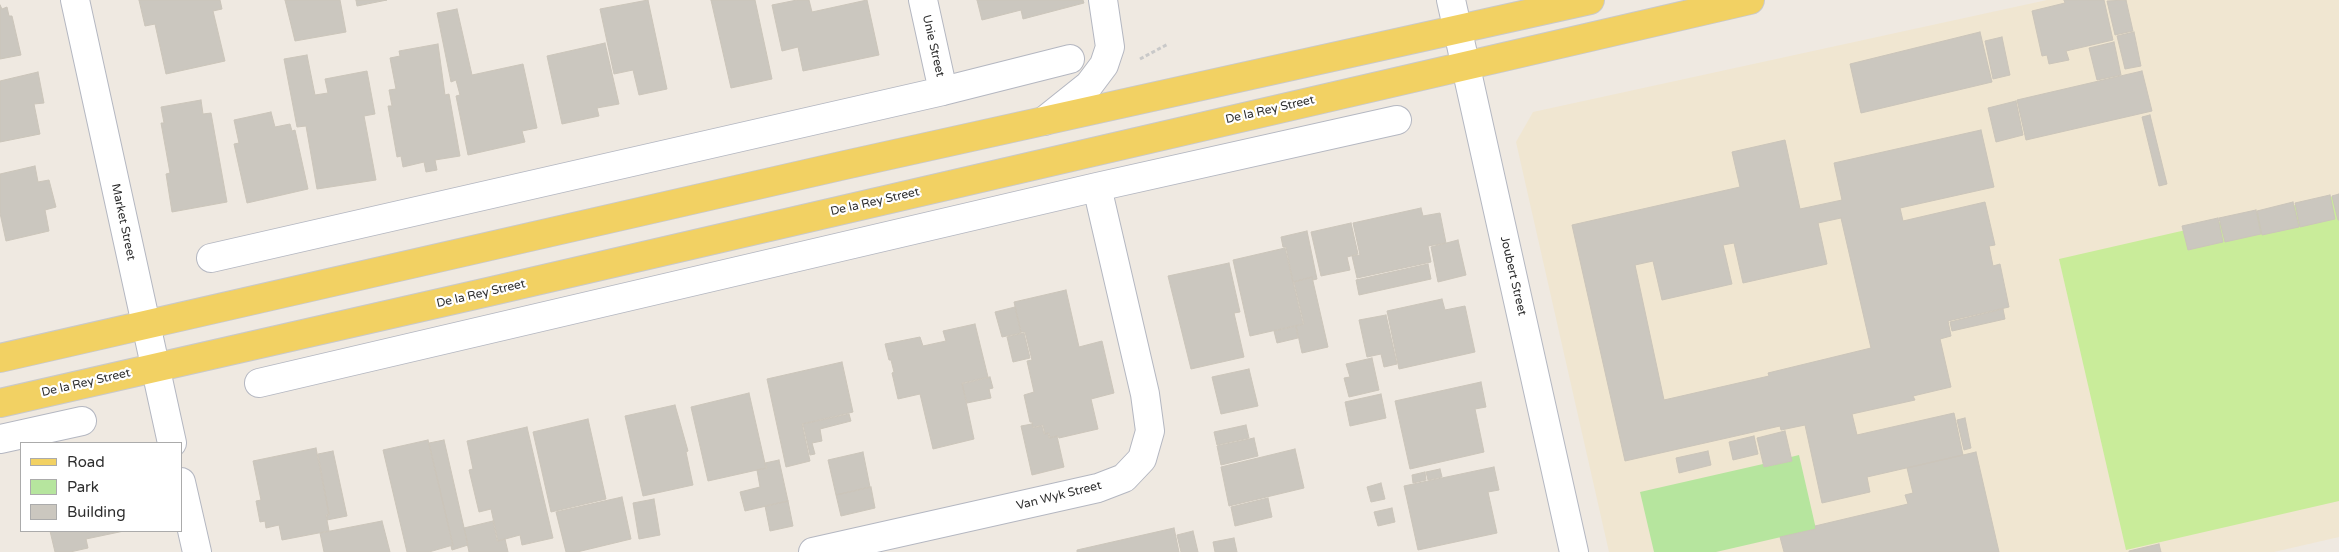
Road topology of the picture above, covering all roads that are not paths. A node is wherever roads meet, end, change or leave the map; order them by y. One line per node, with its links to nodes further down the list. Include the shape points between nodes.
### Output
1 (75, 0): 15 (street, Market Street)
2 (923, 0): 10 (street, Unie Street)
3 (1103, 0): 12 (street, via 1110,47 1104,65 1089,86)
4 (1451, 0): 7 (street, Joubert Street)
5 (1590, 0): 7 (main road)
6 (1750, 0): 9 (main road, De la Rey Street)
7 (1458, 30): 9 (street, Joubert Street); 12 (main road)
8 (1070, 59): 10 (street)
9 (1466, 65): 17 (main road, De la Rey Street); 26 (street, Joubert Street)
10 (943, 91): 14 (street)
11 (1397, 120): 13 (street)
12 (1044, 121): 15 (main road)
13 (1097, 187): 18 (street); 25 (street, Van Wyk Street, via 1145,394 1150,431 1142,459 1124,478 1098,488)
14 (211, 258)
15 (146, 325): 16 (main road); 17 (street, Market Street)
16 (0, 358)
17 (155, 367): 19 (main road, De la Rey Street); 22 (street, Market Street)
18 (259, 383)
19 (0, 403)
20 (82, 422): 21 (street)
21 (0, 440)
22 (172, 442)
23 (182, 486): 24 (street)
24 (197, 552)
25 (813, 552)
26 (1574, 552)

